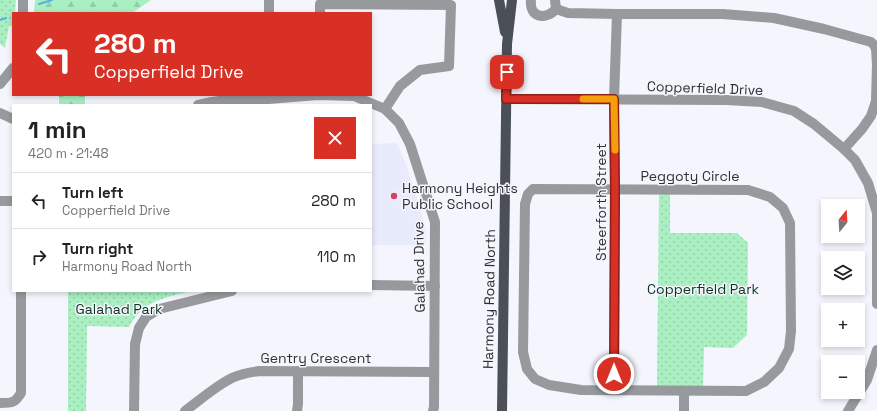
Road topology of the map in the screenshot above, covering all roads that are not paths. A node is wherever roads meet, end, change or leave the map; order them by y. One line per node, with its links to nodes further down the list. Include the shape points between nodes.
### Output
1 (23, 0): 7 (street)
2 (269, 0): 8 (street)
3 (499, 0): 11 (main road, Harmony Road North)
4 (512, 0): 11 (main road, Harmony Road North)
5 (531, 0): 6 (street, via 533,12 541,16 549,15)
6 (555, 5): 10 (street, via 568,13)
7 (23, 12)
8 (269, 12)
9 (320, 12): 20 (street, via 320,4 452,5 449,66 420,70 400,86)
10 (617, 14): 18 (street, Steerforth Street); 23 (street, via 723,14 774,18 871,42 876,49 876,101 871,116)
11 (507, 44): 17 (main road, Harmony Road North)
12 (12, 69): 13 (street)
13 (0, 84)
14 (293, 96): 16 (street, Galahad Drive)
15 (354, 96): 20 (street, Galahad Drive)
16 (268, 97): 19 (street, Galahad Drive)
17 (506, 99): 18 (street, Copperfield Drive); 42 (main road, Harmony Road North)
18 (614, 99): 23 (street, Copperfield Drive, via 762,102 794,111); 24 (street, Steerforth Street)
19 (203, 104)
20 (385, 109): 28 (street, Galahad Drive, via 399,123 410,144 435,222)
21 (0, 113): 22 (street)
22 (12, 119)
23 (844, 149): 31 (street, Copperfield Drive, via 855,160 868,183 877,213)
24 (615, 190): 35 (street, Steerforth Street); 35 (street, Peggoty Circle, via 533,189 528,194 525,204 523,352 527,369 534,379 549,385 581,390); 36 (street, Peggoty Circle, via 748,190 770,197 783,208 790,223 791,330 789,349 779,368 764,382 746,391)
25 (0, 201): 26 (street)
26 (12, 201)
27 (372, 285): 28 (street)
28 (435, 286): 34 (street, Galahad Drive)
29 (21, 292): 37 (street, via 21,393 14,402)
30 (228, 292): 38 (street, via 159,309 146,317 139,328 135,344)
31 (877, 304)
32 (877, 350): 44 (street, via 867,380)
33 (298, 371): 34 (street, Gentry Crescent); 39 (street, Gentry Crescent, via 245,373 225,382); 40 (street)
34 (434, 372): 41 (street, Galahad Drive)
35 (614, 390): 36 (street, Peggoty Circle)
36 (684, 391): 43 (street)
37 (0, 403)
38 (134, 411)
39 (186, 411)
40 (297, 411)
41 (433, 411)
42 (502, 411)
43 (684, 411)
44 (848, 411)

